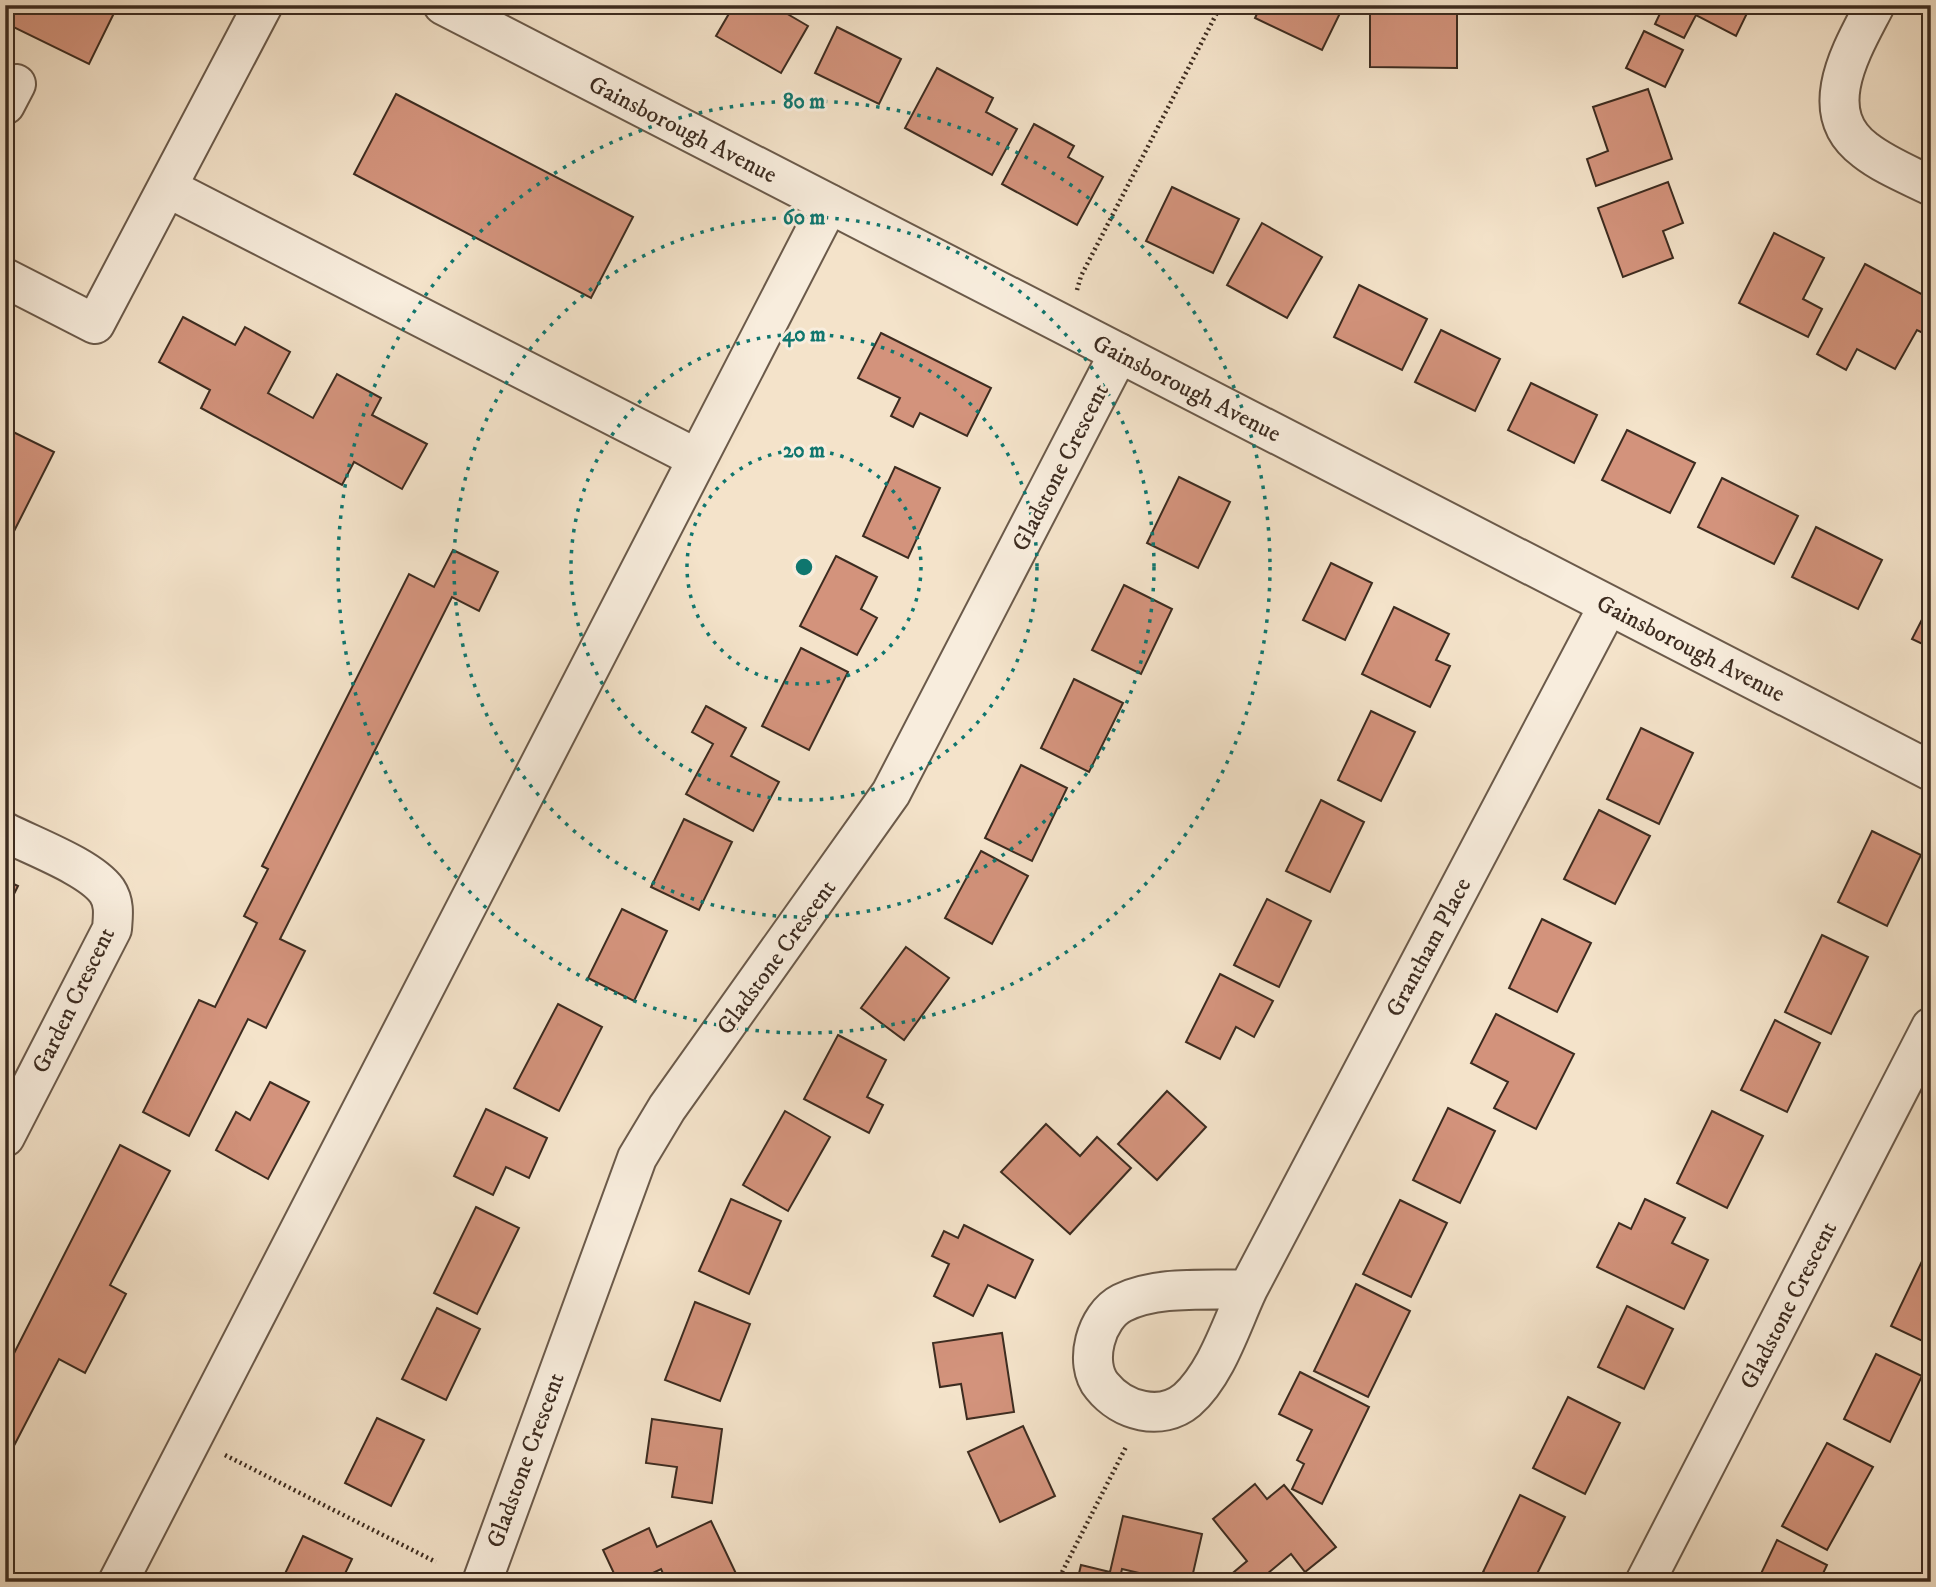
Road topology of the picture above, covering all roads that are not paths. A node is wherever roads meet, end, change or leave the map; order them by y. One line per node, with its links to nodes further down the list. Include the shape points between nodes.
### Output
1 (263, 5): 5 (street)
2 (443, 5): 6 (street, Gainsborough Avenue)
3 (1875, 5): 4 (street, via 1841,79 1842,116 1850,135 1864,150)
4 (1931, 186)
5 (169, 188): 7 (street, via 95,324); 9 (street)
6 (829, 204): 8 (street, Gainsborough Avenue); 9 (street)
7 (5, 278)
8 (1119, 352): 10 (street, Gainsborough Avenue); 17 (street, Gladstone Crescent, via 891,793 637,1157)
9 (696, 458): 16 (street)
10 (1608, 606): 11 (street, Gainsborough Avenue); 15 (street, Grantham Place)
11 (1931, 771)
12 (5, 832): 14 (street, Garden Crescent, via 93,878 107,892 114,909 112,929)
13 (1931, 1027): 18 (street, Gladstone Crescent)
14 (5, 1137)
15 (1248, 1289): 15 (street, Grantham Place, via 1146,1294 1120,1304 1104,1320 1096,1339 1094,1365 1101,1385 1140,1412 1157,1412 1185,1402 1204,1381)
16 (118, 1582)
17 (482, 1582)
18 (1645, 1582)

